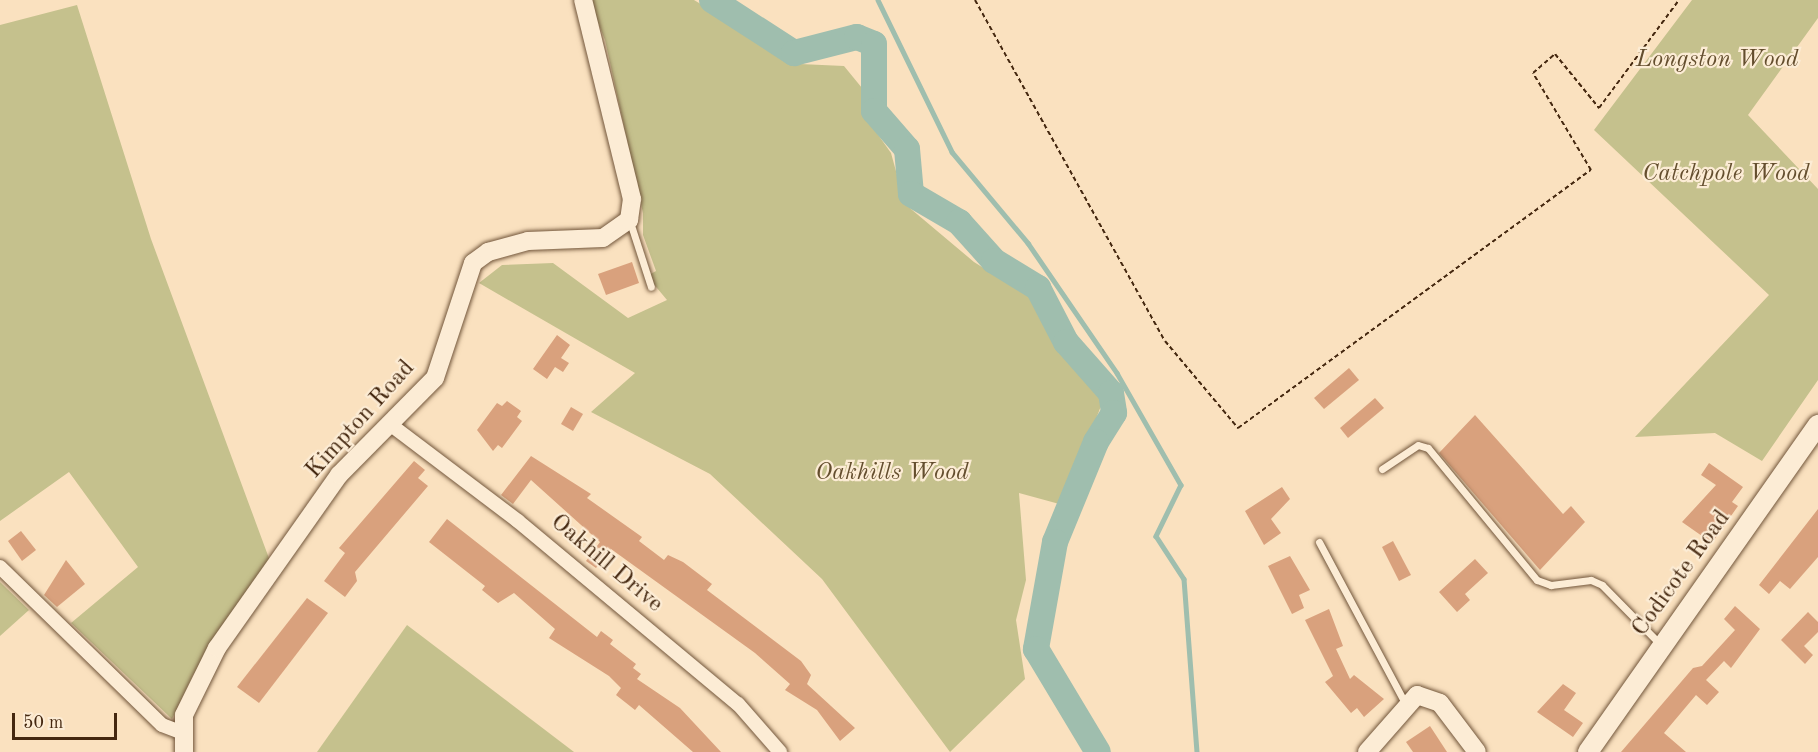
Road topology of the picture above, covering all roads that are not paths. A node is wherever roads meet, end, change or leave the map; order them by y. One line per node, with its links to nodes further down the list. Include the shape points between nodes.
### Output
1 (583, 0): 2 (street, via 632,199)
2 (629, 220): 3 (lane); 4 (street, Kimpton Road, via 603,238 528,241 488,252 473,263 435,378)
3 (651, 287)
4 (391, 425): 11 (street, Kimpton Road, via 339,475 218,648 191,694); 13 (street, Oakhill Drive, via 518,521 738,704)
5 (1818, 425): 9 (main road, Codicote Road)
6 (1382, 469): 9 (lane, via 1418,445 1428,448 1537,580 1551,585 1591,580 1602,585)
7 (1319, 542): 10 (lane)
8 (0, 567): 11 (street, via 162,725)
9 (1662, 646): 16 (main road, Codicote Road)
10 (1405, 703): 14 (street); 15 (street, via 1417,695 1440,703)
11 (180, 732): 12 (street, Kimpton Road)
12 (184, 752)
13 (780, 752)
14 (1367, 752)
15 (1477, 752)
16 (1588, 752)

